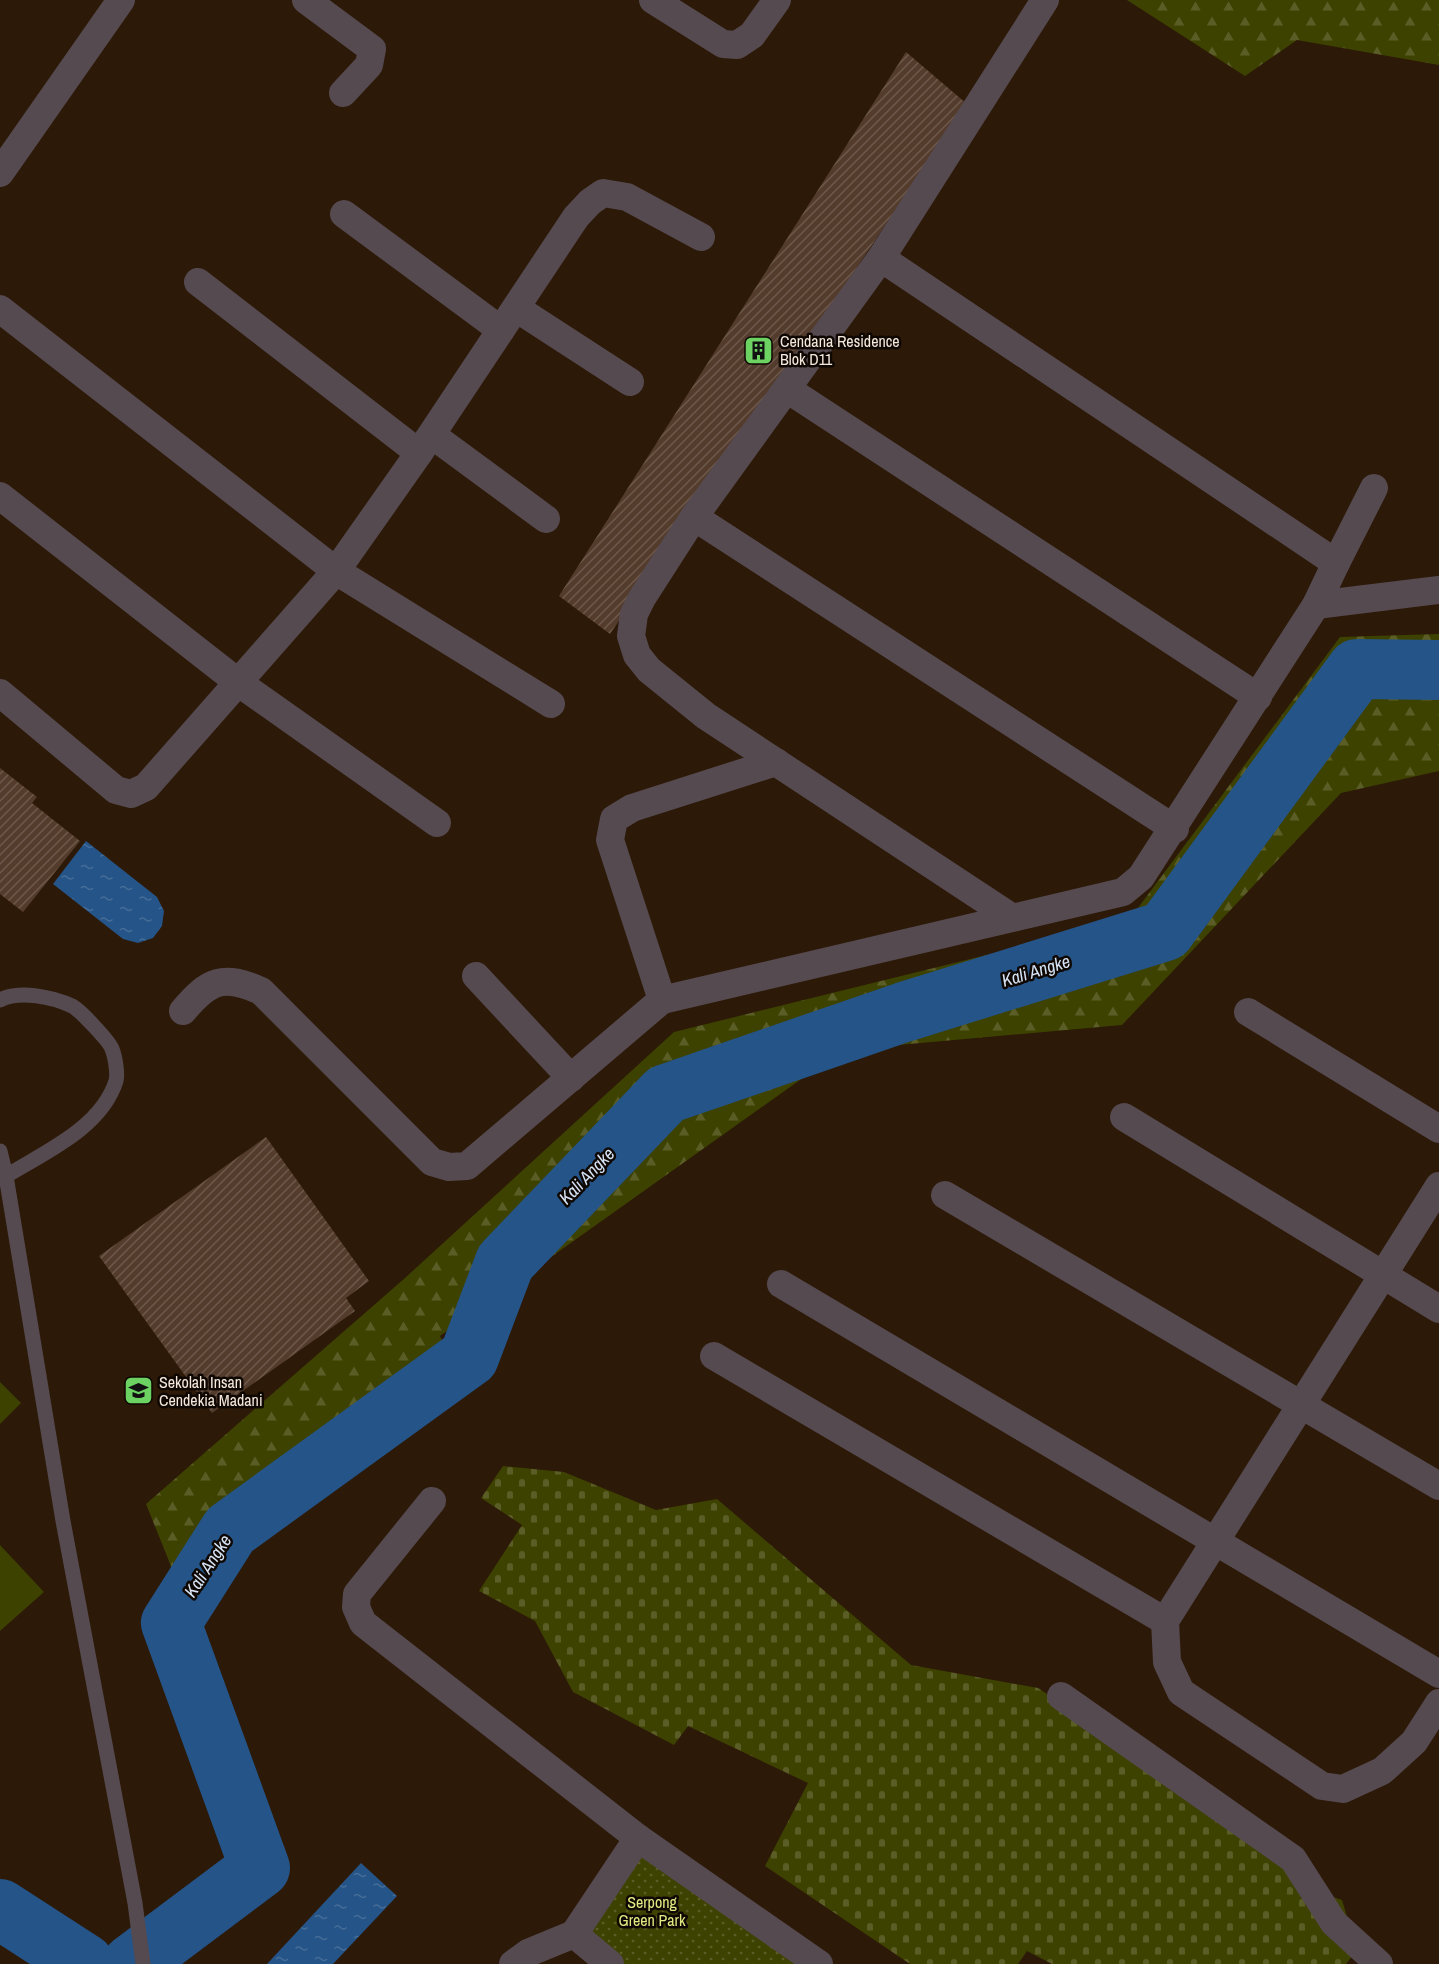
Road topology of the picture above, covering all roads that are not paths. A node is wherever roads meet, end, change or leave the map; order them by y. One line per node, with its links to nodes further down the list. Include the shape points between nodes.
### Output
1 (121, 0): 7 (street)
2 (306, 0): 6 (street, via 372,49 369,65)
3 (652, 0): 4 (street, via 723,44 737,45 752,35)
4 (777, 0)
5 (1045, 0): 10 (street)
6 (343, 93)
7 (0, 173)
8 (344, 214): 13 (street)
9 (701, 237): 13 (street, via 627,197 603,193 576,217)
10 (881, 258): 15 (street); 21 (street)
11 (198, 282): 16 (street)
12 (0, 309): 22 (street)
13 (509, 319): 14 (street); 16 (street)
14 (630, 382)
15 (787, 389): 19 (street); 27 (street)
16 (425, 444): 20 (street); 22 (street)
17 (1374, 488): 21 (street)
18 (0, 496): 25 (street)
19 (694, 517): 29 (street, via 634,614 631,636 637,655 649,670 706,716); 31 (street)
20 (546, 519)
21 (1336, 563): 24 (street)
22 (336, 571): 25 (street); 28 (street)
23 (1439, 590): 24 (street)
24 (1316, 606): 27 (street)
25 (239, 683): 26 (street, via 146,787 131,794 116,790); 30 (street)
26 (0, 693)
27 (1258, 697): 31 (street)
28 (551, 704)
29 (776, 762): 32 (street); 35 (street, via 632,808 614,819 610,840)
30 (437, 823)
31 (1174, 829): 32 (street, via 1141,877 1123,892)
32 (1011, 917): 35 (street)
33 (476, 976): 38 (street)
34 (0, 1000): 42 (lane, via 38,996 74,1006 112,1048 117,1080 101,1108 79,1131)
35 (662, 1000): 38 (street)
36 (183, 1011): 38 (street, via 198,993 219,981 240,982 261,991 432,1162 448,1167 467,1166)
37 (1248, 1012): 40 (street)
38 (571, 1078)
39 (1124, 1117): 45 (street)
40 (1439, 1129)
41 (0, 1151): 42 (lane)
42 (6, 1176): 59 (lane)
43 (1439, 1186): 45 (street)
44 (945, 1195): 49 (street)
45 (1383, 1275): 47 (street); 49 (street)
46 (781, 1284): 52 (street)
47 (1439, 1309)
48 (714, 1356): 53 (street)
49 (1302, 1404): 50 (street); 52 (street)
50 (1439, 1486)
51 (432, 1501): 57 (street, via 357,1594 356,1607 363,1623)
52 (1216, 1540): 53 (street); 54 (street)
53 (1165, 1621): 56 (street, via 1167,1662 1181,1692 1322,1786 1343,1789 1382,1772 1414,1742)
54 (1439, 1674)
55 (1061, 1696): 63 (street, via 1293,1859 1334,1923)
56 (1439, 1702)
57 (638, 1838): 58 (street); 62 (street)
58 (574, 1934): 60 (street, via 528,1953); 61 (street)
59 (143, 1964)
60 (513, 1964)
61 (610, 1964)
62 (819, 1964)
63 (1379, 1964)

